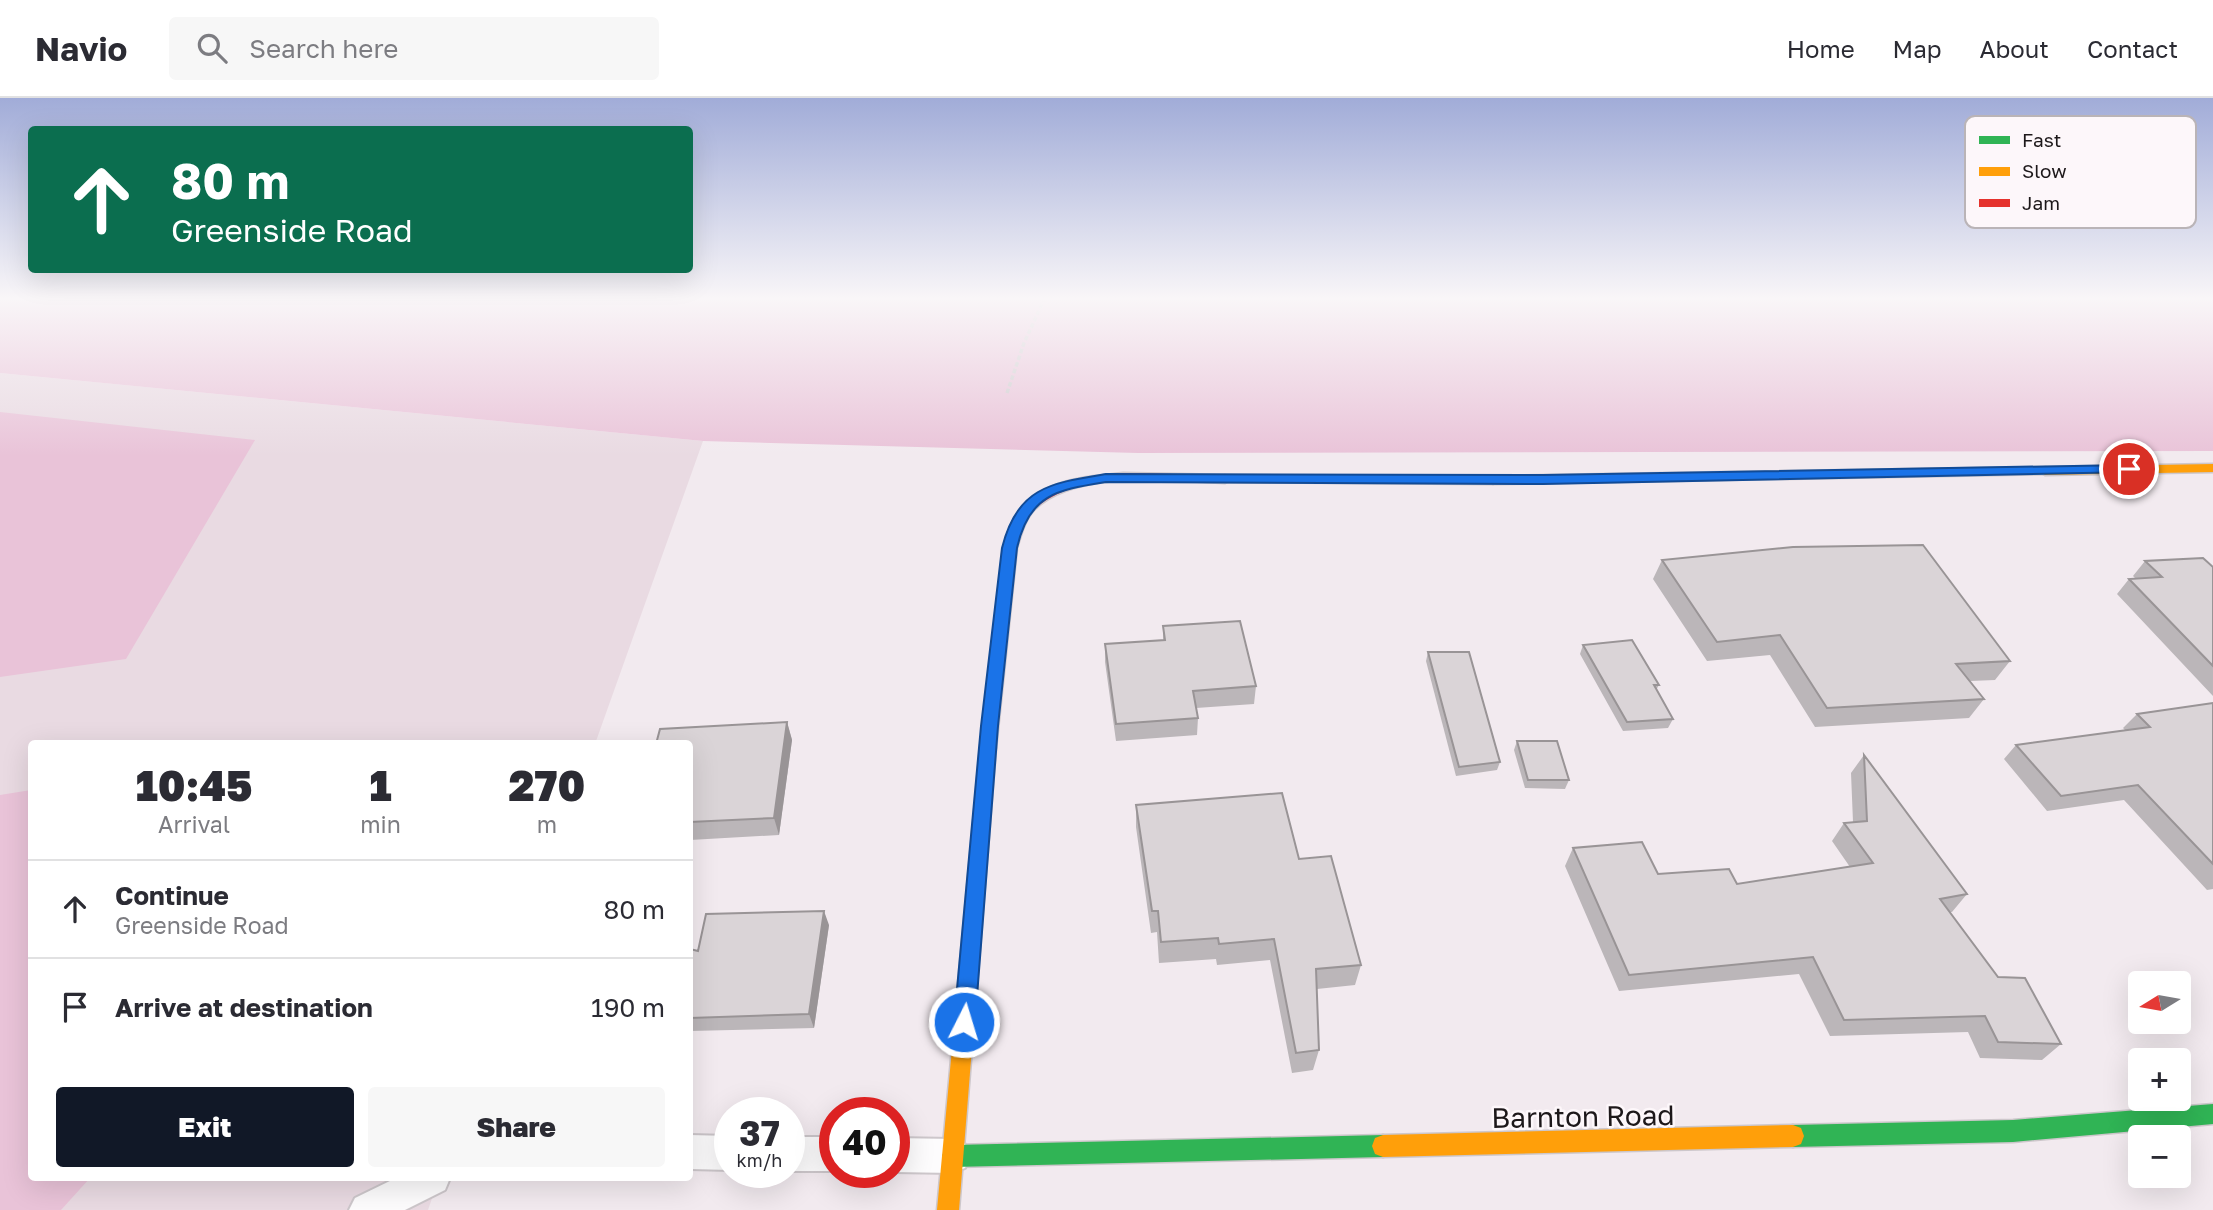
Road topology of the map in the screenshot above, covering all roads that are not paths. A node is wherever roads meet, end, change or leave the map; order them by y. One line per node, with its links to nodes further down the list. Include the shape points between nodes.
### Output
1 (2213, 468): 6 (street, via 1543,480 1106,478 1066,485 1042,496 1016,523 1010,548)
2 (2213, 1114): 6 (street, Barnton Road, via 2013,1131)
3 (693, 1152): 4 (lane)
4 (714, 1153)
5 (910, 1155): 6 (lane)
6 (953, 1156): 9 (street)
7 (427, 1181): 8 (lane)
8 (367, 1210)
9 (948, 1210)

